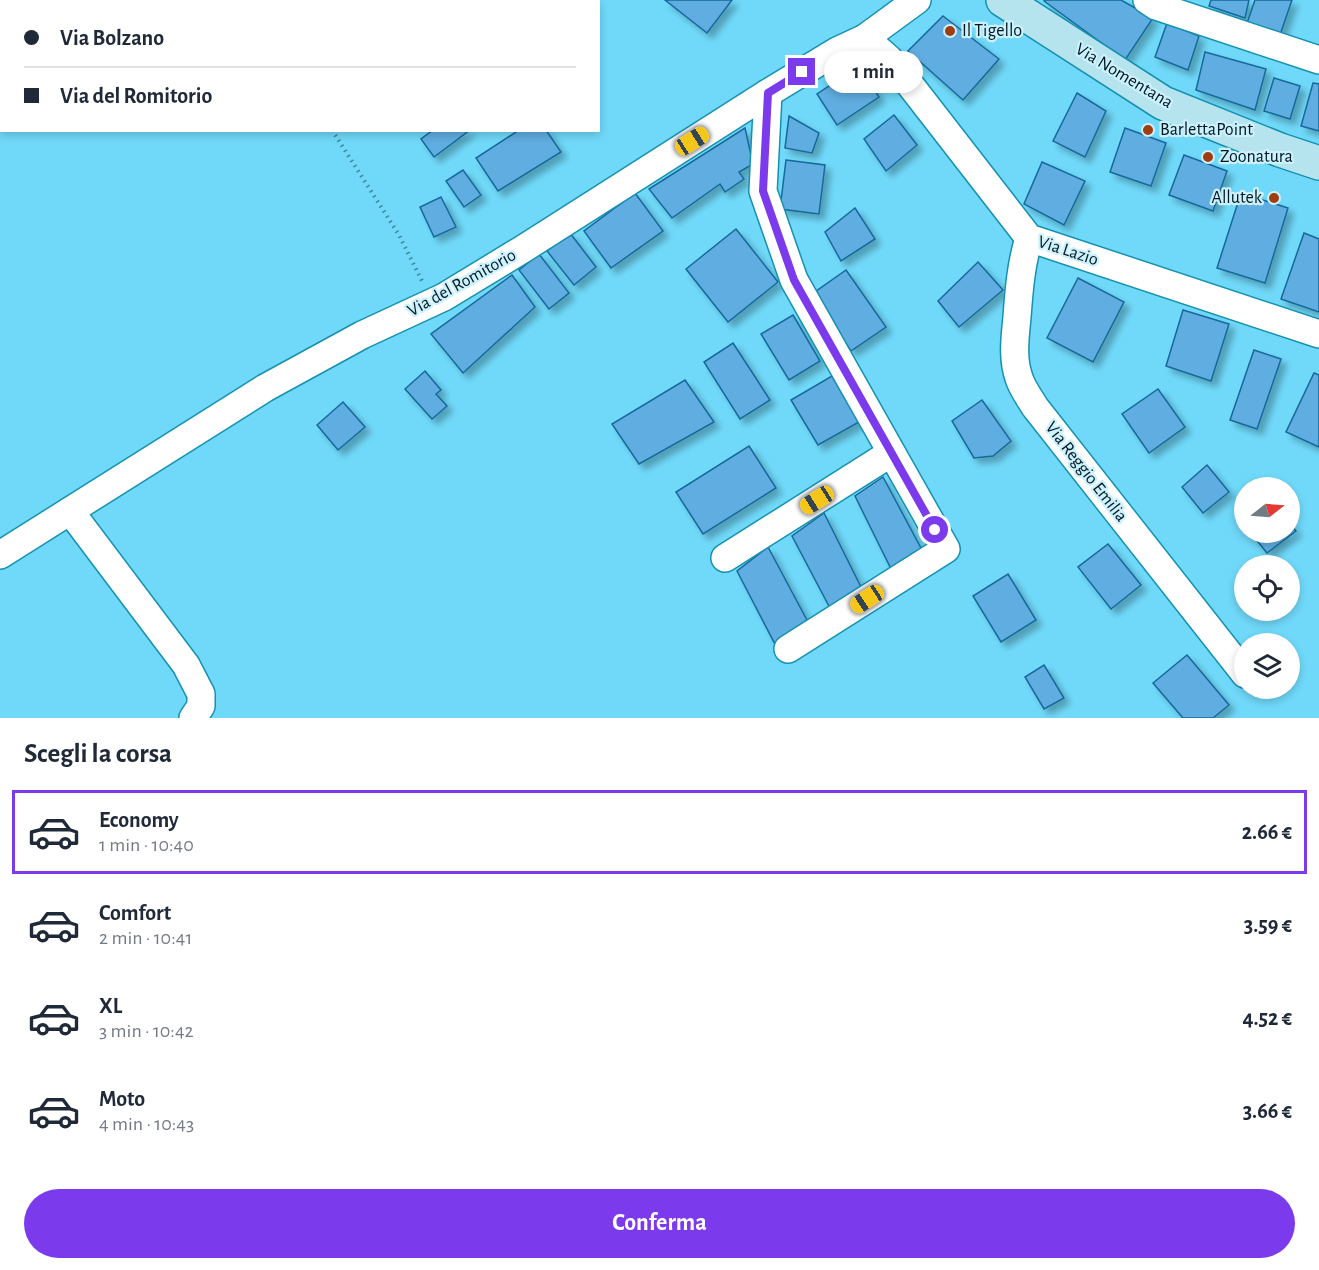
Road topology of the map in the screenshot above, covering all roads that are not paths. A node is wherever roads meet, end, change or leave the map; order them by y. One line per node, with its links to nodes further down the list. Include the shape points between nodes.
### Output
1 (917, 0): 4 (street, Via del Romitorio)
2 (1004, 0): 7 (main road, Via Nomentana, via 1163,103)
3 (1147, 0): 5 (street)
4 (865, 38): 6 (street, Via del Romitorio); 8 (street, Via Lazio, via 889,58)
5 (1319, 60)
6 (768, 93): 10 (street, via 763,191 794,280); 11 (street, Via del Romitorio, via 523,249 435,301 265,388)
7 (1319, 163)
8 (1029, 238): 9 (street, Via Lazio); 15 (street, Via Reggio Emilia, via 1020,274 1014,352 1024,389)
9 (1319, 334)
10 (891, 453): 13 (street); 14 (street, via 946,549)
11 (70, 511): 12 (street, Via del Romitorio); 16 (street, via 186,665 201,694 201,706)
12 (0, 555)
13 (725, 558)
14 (788, 649)
15 (1234, 660)
16 (193, 718)

